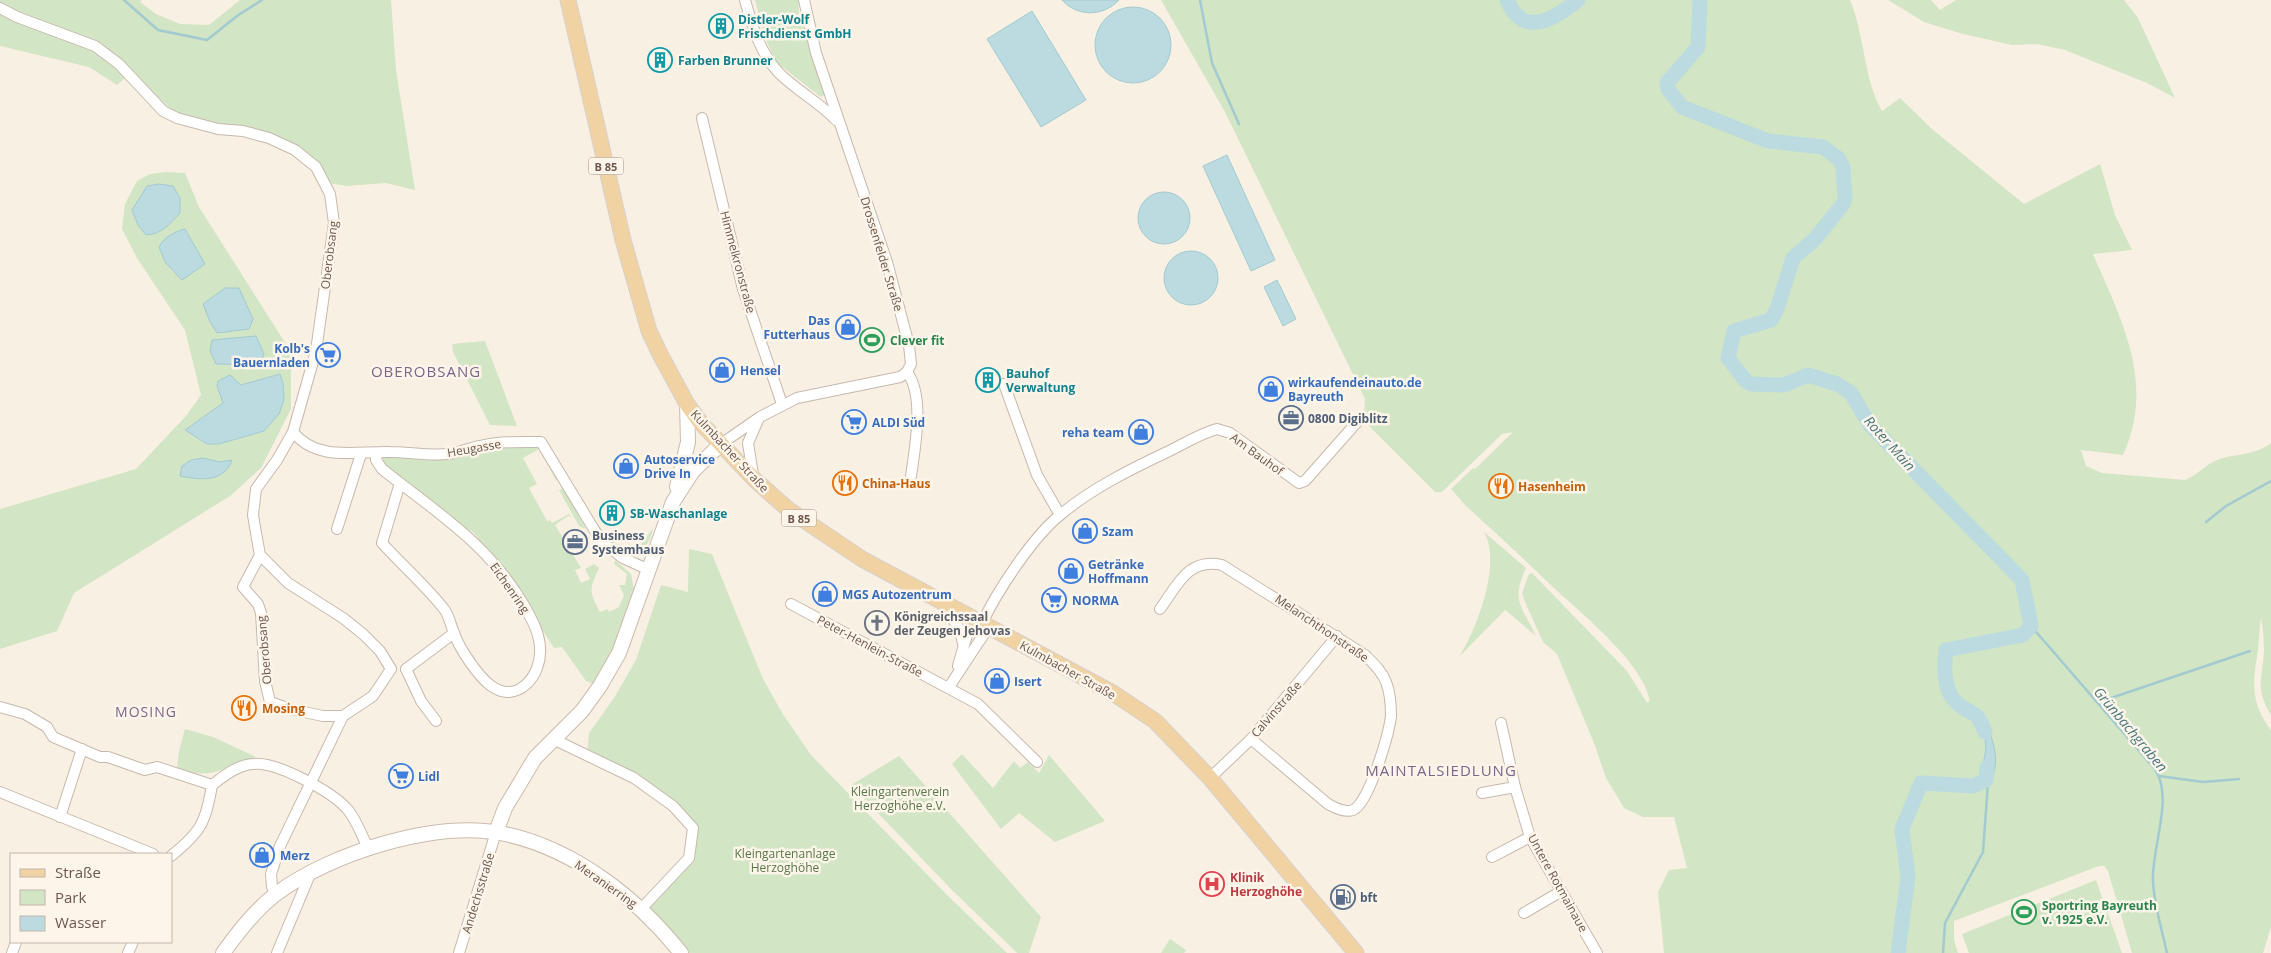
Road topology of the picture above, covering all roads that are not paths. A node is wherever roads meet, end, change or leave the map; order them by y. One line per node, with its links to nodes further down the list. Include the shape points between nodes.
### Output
1 (568, 0): 9 (main road, B 85, via 639,301 653,339)
2 (745, 0): 6 (street, Drossenfelder Straße, via 752,27 768,60)
3 (804, 0): 6 (street, Drossenfelder Straße, via 816,53)
4 (0, 8): 13 (street, Oberobsang, via 95,46 119,64 163,111 218,129 269,138 295,150 316,167 330,194 334,222 316,351)
5 (702, 118): 10 (street, Himmelkronstraße, via 743,289)
6 (838, 123): 7 (street, Drossenfelder Straße, via 886,262 912,356)
7 (907, 372): 10 (street, via 900,377 796,398); 17 (street, Drossenfelder Straße, via 912,379 916,406)
8 (1004, 384): 21 (street, via 1037,475)
9 (687, 404): 14 (main road, Kulmbacher Straße / B 85); 20 (street, via 686,450)
10 (782, 404): 11 (street)
11 (760, 417): 14 (street); 18 (street, via 748,443)
12 (1358, 421): 21 (street, Am Bauhof, via 1305,482 1294,480 1230,433 1217,429 1143,464)
13 (293, 432): 16 (street, via 308,445 336,454); 23 (street, Oberobsang, via 256,489 253,515)
14 (721, 444): 18 (main road, Kulmbacher Straße / B 85); 20 (street, via 693,471)
15 (377, 453): 16 (street); 19 (street, Eichenring, via 376,460 382,469); 24 (street, Heugasse, via 446,454 508,442 541,442 601,541 623,558)
16 (361, 454): 22 (street)
17 (911, 476)
18 (755, 480): 25 (main road, Kulmbacher Straße / B 85, via 788,510 826,536)
19 (400, 483): 29 (street, Eichenring, via 382,543 443,608); 29 (street, Eichenring, via 468,536 508,583 525,606 538,633 538,666 524,688 511,692 500,690 480,674)
20 (673, 502): 24 (street)
21 (1060, 515): 28 (street, Am Bauhof, via 1027,553)
22 (337, 530)
23 (260, 555): 32 (street, via 288,583 363,634 380,651); 37 (street, Oberobsang, via 243,587 258,604 261,613 265,681 270,702 323,716)
24 (648, 569): 41 (street, via 619,653 582,711)
25 (940, 601): 28 (main road, Kulmbacher Straße / B 85); 31 (street, via 960,630)
26 (791, 604): 35 (street, Peter-Henlein-Straße)
27 (1160, 609): 30 (street, Melanchthonstraße, via 1192,568 1216,563 1228,567)
28 (982, 623): 31 (street, via 972,627); 34 (street, via 984,634); 44 (main road, Kulmbacher Straße / B 85, via 1142,712 1166,730)
29 (454, 633): 33 (street)
30 (1337, 636): 40 (street, Calvinstraße); 40 (street, Melanchthonstraße, via 1365,655 1381,672 1388,689 1391,717 1361,806 1355,810 1339,810 1328,804)
31 (963, 648): 34 (street)
32 (391, 669): 33 (street); 37 (street, via 373,696)
33 (406, 670): 38 (street, via 421,701)
34 (956, 675): 35 (street)
35 (949, 687): 43 (street, Peter-Henlein-Straße, via 987,710)
36 (0, 707): 42 (street, via 25,714 47,727 53,736)
37 (342, 716): 46 (street)
38 (436, 721)
39 (1501, 723): 47 (street, Untere Rotmainaue)
40 (1251, 738): 44 (street, Calvinstraße)
41 (553, 739): 51 (street, via 521,779); 60 (street, via 634,778 673,806 693,828 689,858)
42 (82, 749): 45 (street, via 145,770 157,767); 50 (street)
43 (1037, 762)
44 (1210, 778): 66 (main road, Kulmbacher Straße / B 85)
45 (212, 784): 46 (street, via 229,772 251,764 278,767); 55 (street, via 205,818 198,832)
46 (310, 784): 53 (street, via 349,811); 59 (street, via 280,846 271,874)
47 (1515, 787): 49 (street); 52 (street, Untere Rotmainaue)
48 (0, 792): 50 (street)
49 (1482, 793)
50 (60, 817): 54 (street)
51 (496, 832): 53 (street, Meranierring, via 416,835); 60 (street, Meranierring, via 544,846 575,862 599,876); 64 (street, Andechsstraße)
52 (1530, 837): 56 (street); 58 (street, Untere Rotmainaue)
53 (368, 848): 57 (street, Meranierring)
54 (150, 853)
55 (172, 855)
56 (1492, 857)
57 (311, 872): 59 (street, Meranierring); 63 (street)
58 (1560, 892): 61 (street); 67 (street, Untere Rotmainaue)
59 (276, 894): 62 (street, Meranierring, via 254,914)
60 (641, 909): 65 (street, Meranierring)
61 (1524, 913)
62 (223, 953)
63 (276, 953)
64 (459, 953)
65 (681, 953)
66 (1356, 953)
67 (1597, 953)

